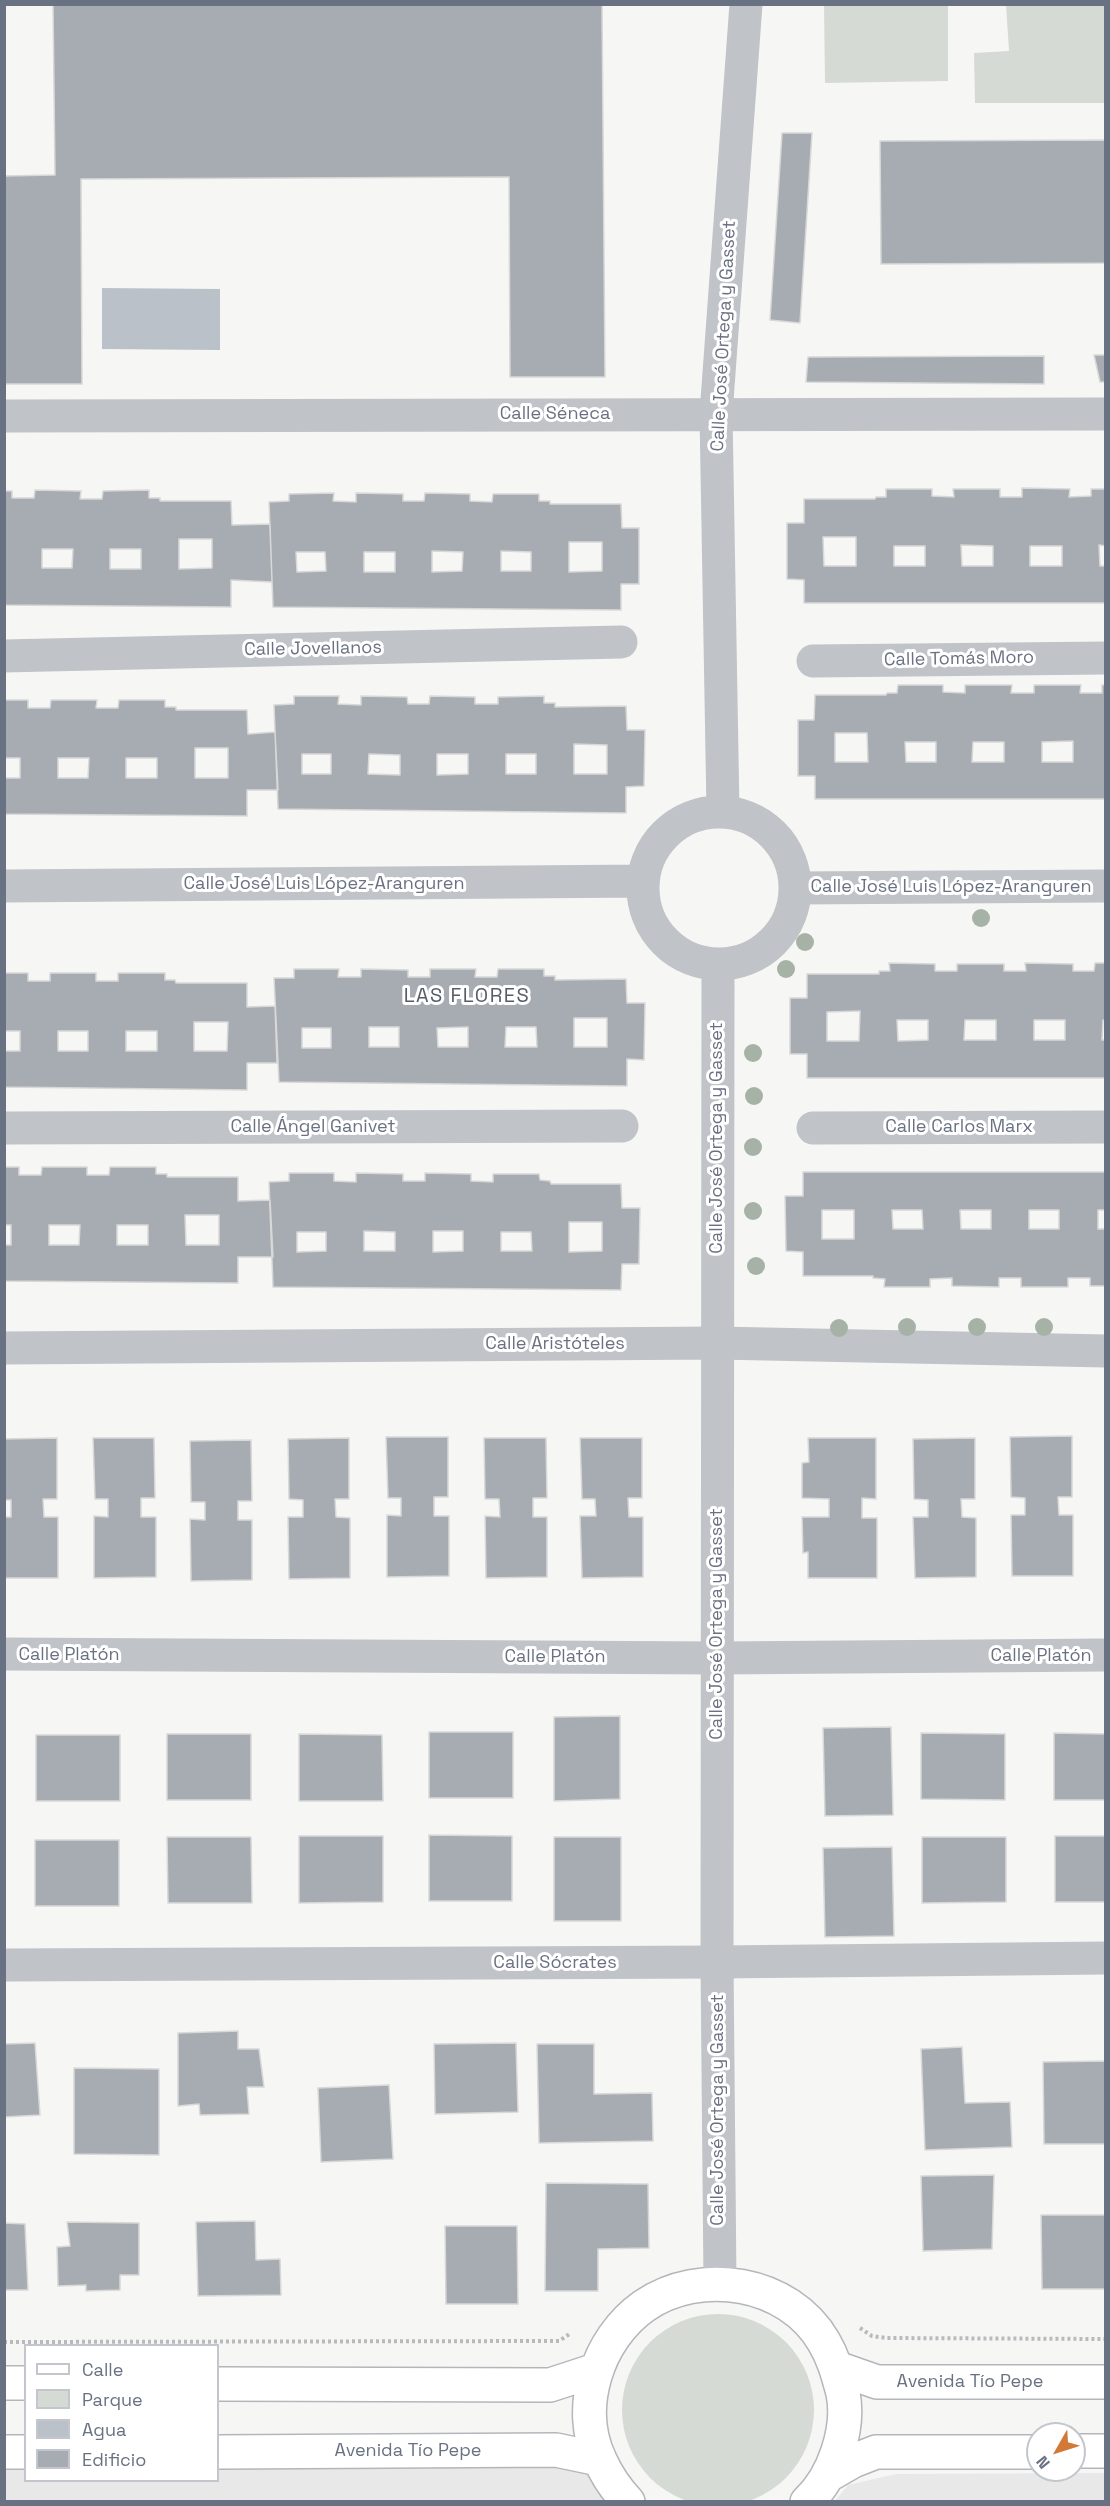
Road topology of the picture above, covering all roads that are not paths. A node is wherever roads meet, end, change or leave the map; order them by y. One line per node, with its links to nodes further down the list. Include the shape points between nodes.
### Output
1 (746, 4): 2 (street, Calle José Ortega y Gasset)
2 (716, 414): 3 (street, Calle Séneca); 4 (street, Calle Séneca); 9 (street, Calle José Ortega y Gasset)
3 (1106, 414)
4 (4, 416)
5 (621, 642): 6 (street, Calle Jovellanos)
6 (4, 656)
7 (1106, 658): 8 (street, Calle Tomás Moro)
8 (813, 661)
9 (723, 811): 10 (street, via 687,819 657,843); 13 (street, via 742,815 771,832 785,848)
10 (643, 881): 11 (street, Calle José Luis López-Aranguren); 14 (street, via 643,899 664,941 687,958)
11 (4, 886)
12 (1106, 886): 13 (street, Calle José Luis López-Aranguren)
13 (796, 888): 14 (street, via 793,910 781,934 761,952 739,962)
14 (718, 965): 19 (street, Calle José Ortega y Gasset)
15 (622, 1126): 17 (street, Calle Ángel Ganivet)
16 (1106, 1126): 18 (street, Calle Carlos Marx)
17 (4, 1128)
18 (813, 1128)
19 (717, 1343): 20 (street, Calle Aristóteles); 21 (street, Calle Aristóteles); 24 (street, Calle José Ortega y Gasset)
20 (4, 1348)
21 (1106, 1350)
22 (4, 1654): 24 (street, Calle Platón)
23 (1106, 1655): 24 (street, Calle Platón)
24 (717, 1658): 26 (street, Calle José Ortega y Gasset)
25 (1106, 1958): 26 (street, Calle Sócrates)
26 (717, 1962): 27 (street, Calle Sócrates); 28 (street, Calle José Ortega y Gasset)
27 (4, 1965)
28 (720, 2283): 29 (main road, via 750,2287 779,2299 803,2317 823,2340); 30 (main road, via 680,2288 644,2306 615,2334)
29 (837, 2368): 31 (main road, Avenida Tío Pepe, via 877,2382); 42 (main road, via 845,2404 841,2441)
30 (596, 2370): 34 (main road, via 550,2385); 41 (main road, via 590,2399)
31 (1106, 2382)
32 (4, 2383): 33 (main road)
33 (24, 2383)
34 (219, 2384)
35 (1086, 2451): 36 (main road)
36 (1106, 2451)
37 (4, 2452): 38 (main road)
38 (24, 2452)
39 (219, 2452): 41 (main road, Avenida Tío Pepe, via 556,2450)
40 (1026, 2452): 42 (main road, via 876,2452)
41 (598, 2459): 43 (main road)
42 (827, 2475): 44 (main road)
43 (628, 2502)
44 (807, 2502)

